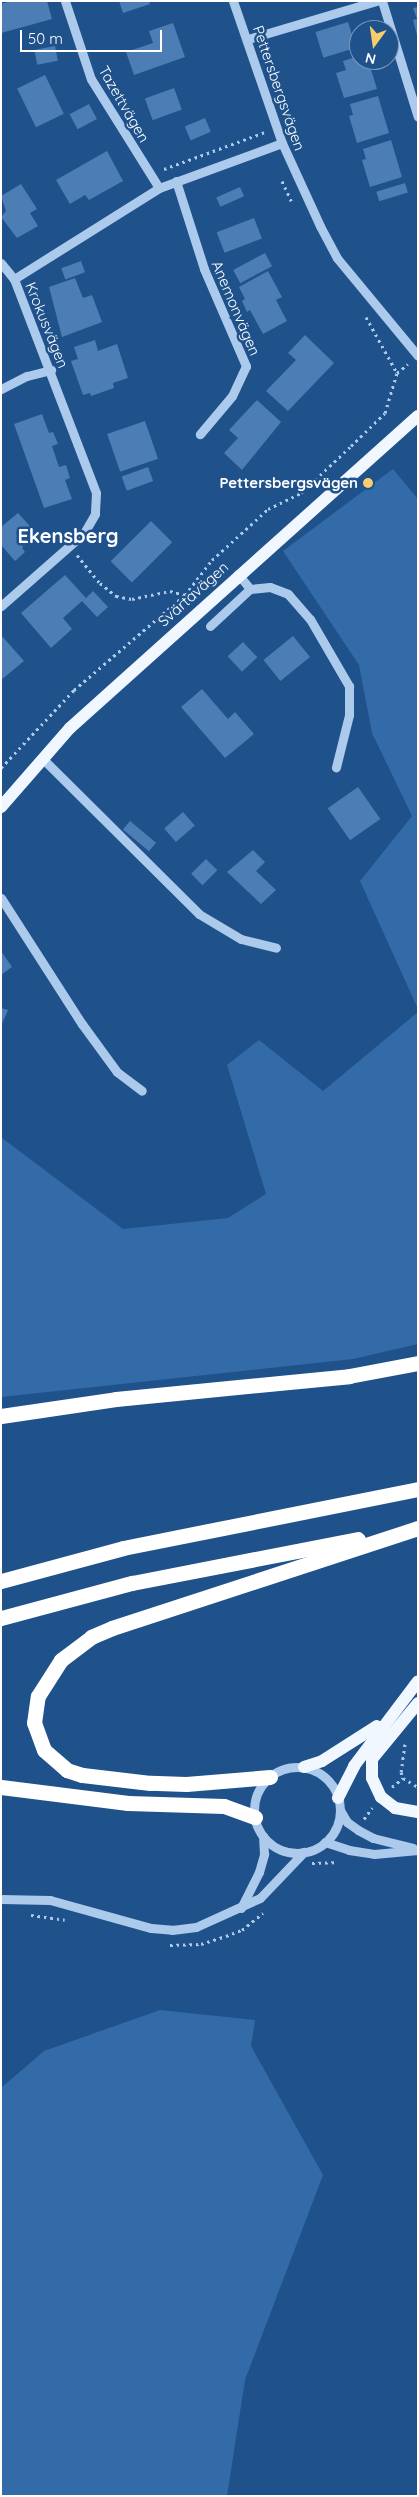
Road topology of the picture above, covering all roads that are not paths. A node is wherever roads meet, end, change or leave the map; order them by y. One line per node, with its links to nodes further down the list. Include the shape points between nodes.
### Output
1 (64, 1): 9 (street, Tazettvägen, via 91,79)
2 (233, 1): 5 (street, Pettersbergsvägen)
3 (376, 1): 5 (street)
4 (382, 1): 6 (street)
5 (248, 39): 7 (street, Pettersbergsvägen)
6 (418, 117)
7 (282, 143): 8 (street, Krokusvägen); 12 (street, Pettersbergsvägen, via 337,258)
8 (176, 181): 9 (street, Krokusvägen); 16 (street, Anemonvägen, via 204,269 246,366 232,396)
9 (159, 188): 11 (street, Krokusvägen)
10 (1, 263): 11 (street)
11 (14, 279): 13 (street, Krokusvägen)
12 (414, 359)
13 (50, 370): 14 (street, via 27,376); 19 (street, Krokusvägen, via 96,493 95,514 84,533)
14 (1, 389)
15 (418, 416): 17 (main road, Svärtavägen)
16 (200, 434)
17 (238, 574): 18 (street); 21 (main road, Svärtavägen, via 70,728)
18 (250, 589): 20 (street); 22 (street, via 270,587 288,594 310,619 349,686 348,715)
19 (1, 606)
20 (210, 626)
21 (43, 759): 23 (main road, Svärtavägen); 25 (street, via 199,914 240,939)
22 (336, 767)
23 (1, 807)
24 (1, 898): 26 (street, via 117,1072)
25 (276, 948)
26 (142, 1091)
27 (418, 1363): 28 (highway, via 349,1376 116,1399)
28 (1, 1416)
29 (418, 1489): 31 (highway, via 122,1548)
30 (418, 1527): 32 (highway, via 132,1582); 37 (highway, via 91,1637 60,1660 38,1696 34,1723 44,1750 68,1770 82,1775 150,1784)
31 (1, 1581)
32 (1, 1618)
33 (418, 1681): 35 (main road)
34 (418, 1703): 40 (main road, via 372,1759 372,1778 381,1797 395,1808)
35 (386, 1720): 36 (main road, via 336,1753); 39 (main road, via 354,1766)
36 (304, 1767): 37 (street, via 280,1770); 39 (street, via 326,1778)
37 (270, 1776): 41 (street, via 257,1795)
38 (1, 1787): 41 (highway, via 128,1803 224,1806)
39 (339, 1804): 43 (street, via 333,1833); 44 (street, via 347,1822 358,1830 373,1838)
40 (418, 1812)
41 (255, 1817): 42 (street)
42 (263, 1836): 45 (street, via 281,1850); 47 (street, via 264,1854 259,1872)
43 (325, 1842): 44 (street, via 374,1854); 45 (street)
44 (418, 1849)
45 (304, 1852): 47 (street, via 260,1898)
46 (1, 1899): 47 (street, via 50,1900 172,1930 196,1927)
47 (240, 1908)

